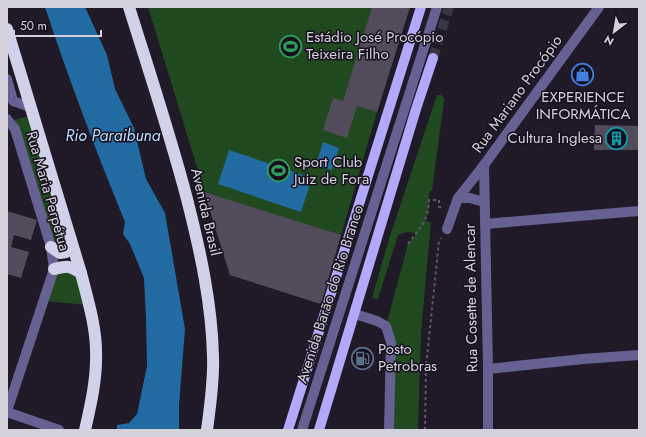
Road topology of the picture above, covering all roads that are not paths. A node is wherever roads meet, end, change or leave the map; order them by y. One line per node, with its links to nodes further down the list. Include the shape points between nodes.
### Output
1 (129, 7): 26 (highway, Avenida Brasil, via 172,141 196,233 206,284 213,358)
2 (422, 7): 27 (main road, Avenida Barão do Rio Branco)
3 (437, 7): 28 (street, Avenida Barão do Rio Branco)
4 (598, 7): 10 (street, Rua Mariano Procópio)
5 (7, 29): 8 (highway)
6 (433, 58): 20 (main road, Avenida Barão do Rio Branco)
7 (7, 79): 8 (street, via 13,101)
8 (30, 107): 16 (highway)
9 (7, 119): 17 (street, Rua Maria Perpétua, via 15,130)
10 (484, 165): 11 (street, Rua Mariano Procópio); 12 (street, Rua Cosette de Alencar)
11 (458, 198): 12 (street); 15 (street, Rua Mariano Procópio)
12 (484, 202): 14 (street, Rua Cosette de Alencar)
13 (639, 211): 14 (street)
14 (485, 224): 22 (street, Rua Cosette de Alencar)
15 (447, 228)
16 (71, 240): 17 (highway, via 66,252); 19 (highway)
17 (55, 250): 18 (highway)
18 (54, 269): 19 (highway, via 67,266); 23 (street, Rua Maria Perpétua)
19 (81, 273): 25 (highway, via 90,308 96,351 94,390)
20 (355, 314): 29 (main road, Avenida Barão do Rio Branco); 30 (street, via 386,326 391,342)
21 (639, 355): 22 (street)
22 (488, 368): 31 (street, Rua Cosette de Alencar)
23 (7, 412): 24 (street)
24 (59, 430)
25 (85, 430)
26 (207, 430)
27 (288, 430)
28 (302, 430)
29 (319, 430)
30 (389, 430)
31 (488, 430)

